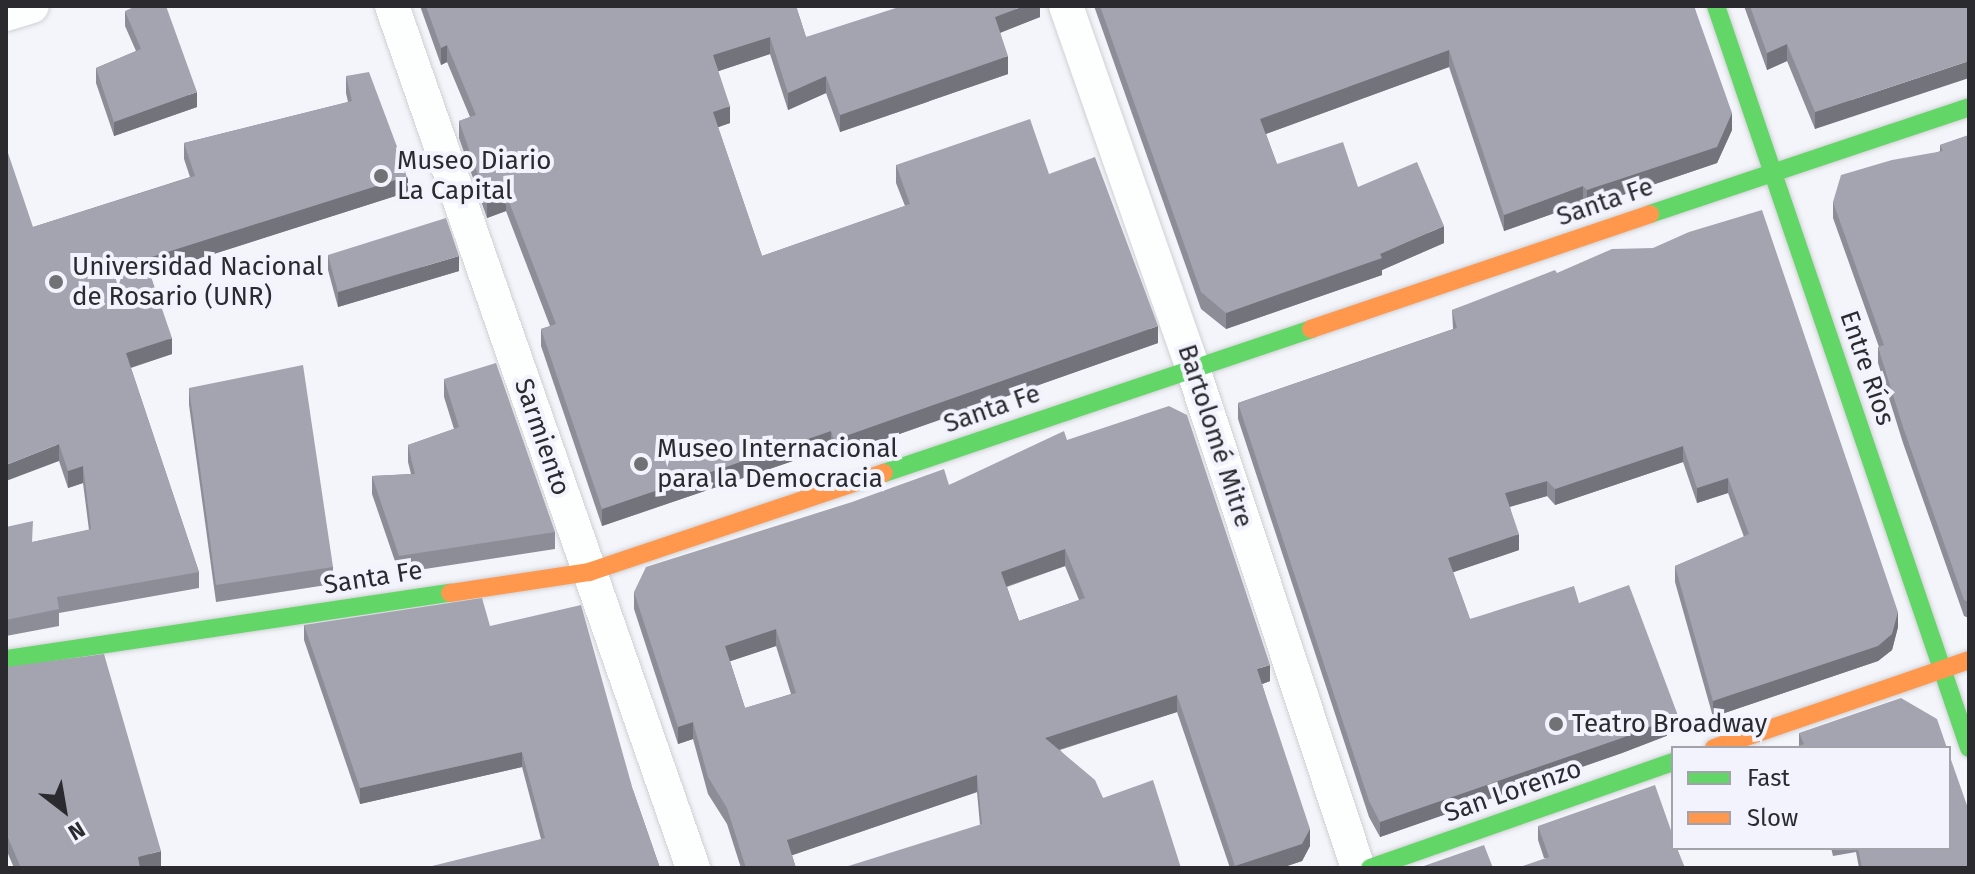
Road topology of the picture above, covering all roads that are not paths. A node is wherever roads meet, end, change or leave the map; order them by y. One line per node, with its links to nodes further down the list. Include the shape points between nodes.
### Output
1 (32, 6): 5 (street)
2 (392, 6): 9 (street, Sarmiento)
3 (1066, 6): 8 (street, Bartolomé Mitre)
4 (1716, 6): 7 (main road, Entre Ríos)
5 (6, 14)
6 (1969, 107): 7 (main road, Santa Fe)
7 (1774, 172): 8 (main road, Santa Fe); 12 (main road, Entre Ríos)
8 (1193, 369): 9 (main road, Santa Fe); 17 (street, Bartolomé Mitre)
9 (589, 572): 10 (main road, Santa Fe); 16 (street, Sarmiento)
10 (6, 659)
11 (1969, 660): 12 (main road)
12 (1942, 670): 13 (main road); 14 (main road, Entre Ríos)
13 (1720, 746)
14 (1969, 748)
15 (1671, 763): 18 (main road, San Lorenzo)
16 (693, 868)
17 (1358, 868)
18 (1370, 868)

